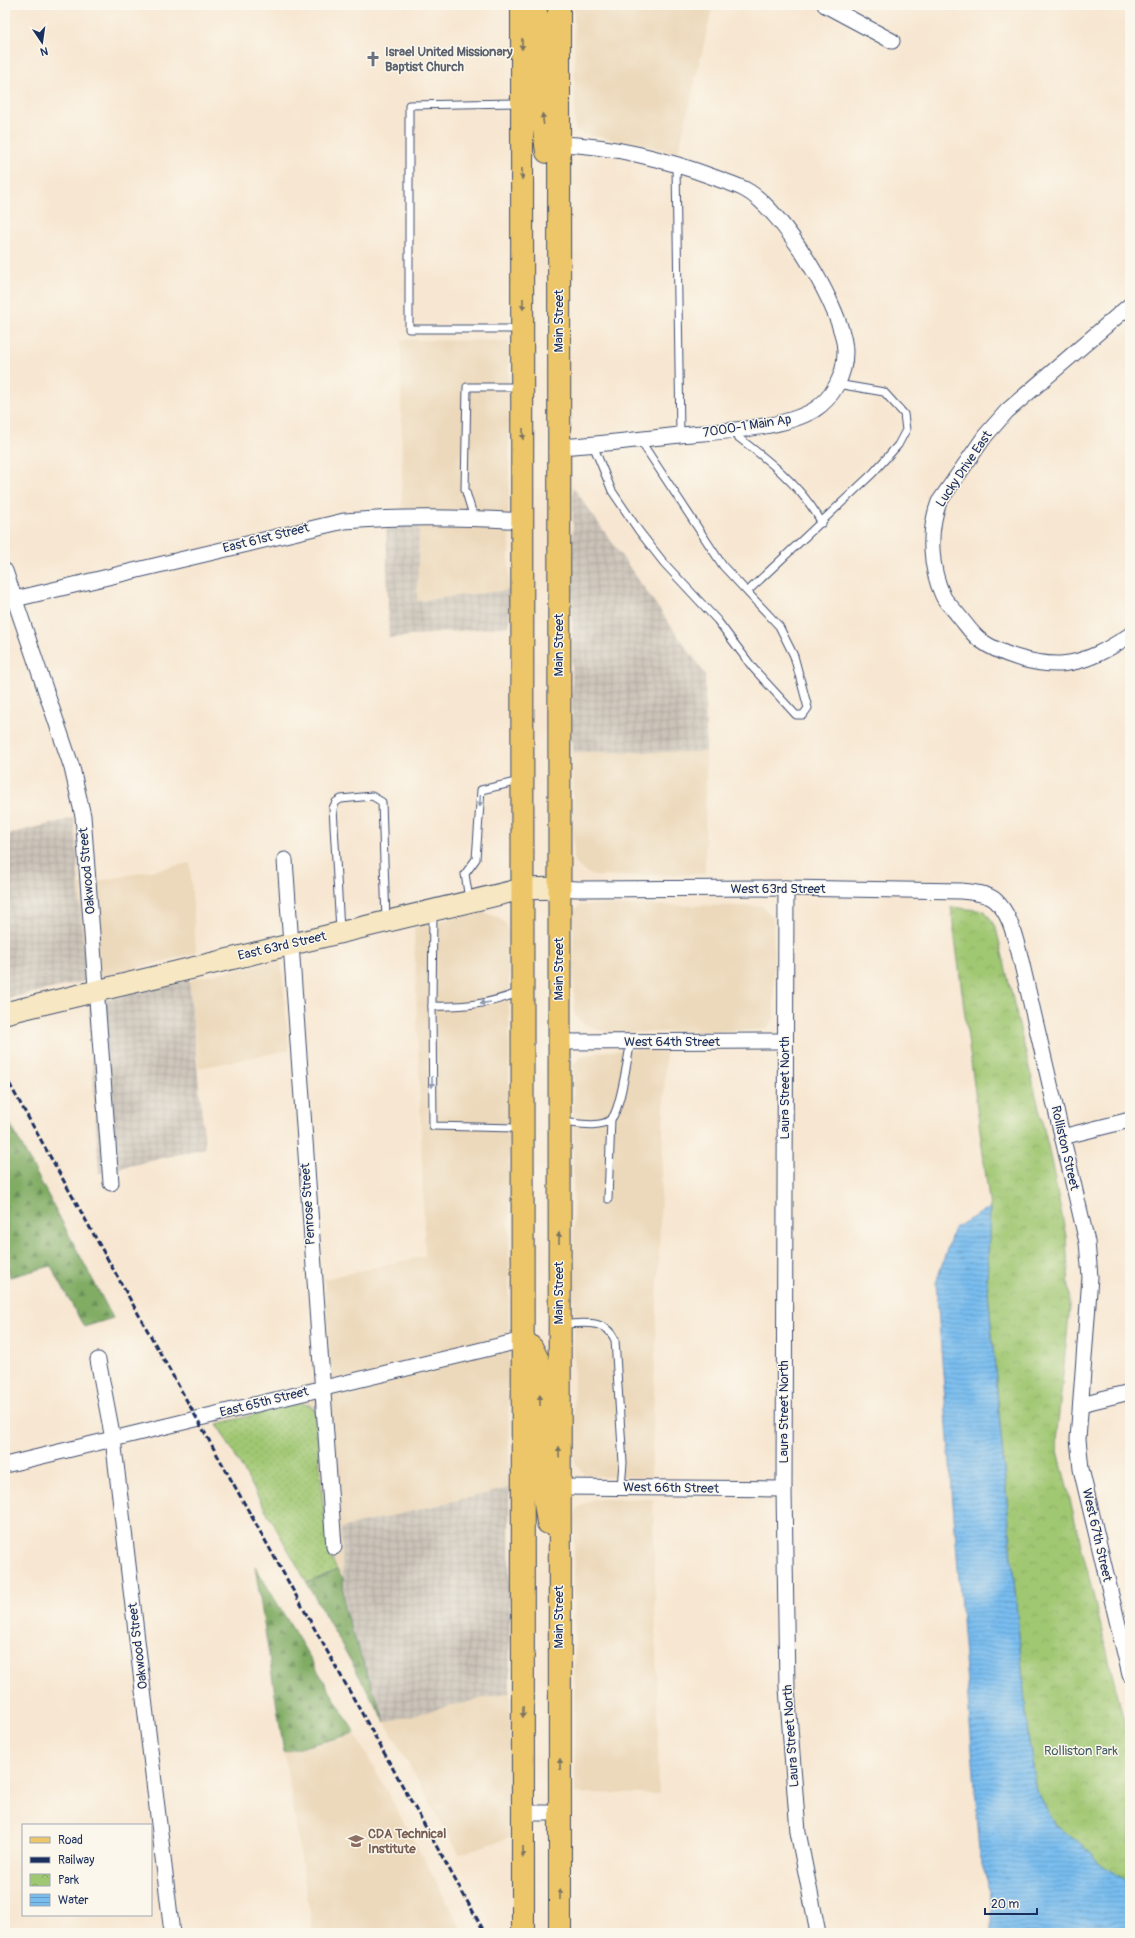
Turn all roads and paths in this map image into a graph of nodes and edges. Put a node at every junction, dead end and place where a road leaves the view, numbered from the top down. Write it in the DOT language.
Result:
graph roads {
  1 [pos="522,5"];
  2 [pos="531,5"];
  3 [pos="559,5"];
  4 [pos="824,5"];
  5 [pos="892,41"];
  6 [pos="522,103"];
  7 [pos="559,144"];
  8 [pos="676,165"];
  9 [pos="559,241"];
  10 [pos="1130,305"];
  11 [pos="522,329"];
  12 [pos="837,384"];
  13 [pos="523,387"];
  14 [pos="728,431"];
  15 [pos="680,435"];
  16 [pos="640,440"];
  17 [pos="593,445"];
  18 [pos="558,447"];
  19 [pos="474,519"];
  20 [pos="523,521"];
  21 [pos="822,523"];
  22 [pos="5,572"];
  23 [pos="748,592"];
  24 [pos="15,599"];
  25 [pos="1130,635"];
  26 [pos="522,781"];
  27 [pos="285,860"];
  28 [pos="559,888"];
  29 [pos="786,888"];
  30 [pos="522,889"];
  31 [pos="996,900"];
  32 [pos="470,901"];
  33 [pos="433,910"];
  34 [pos="386,921"];
  35 [pos="340,932"];
  36 [pos="290,944"];
  37 [pos="97,990"];
  38 [pos="522,991"];
  39 [pos="432,1006"];
  40 [pos="5,1013"];
  41 [pos="785,1040"];
  42 [pos="560,1042"];
  43 [pos="630,1042"];
  44 [pos="611,1119"];
  45 [pos="1130,1120"];
  46 [pos="559,1122"];
  47 [pos="522,1128"];
  48 [pos="1062,1137"];
  49 [pos="110,1183"];
  50 [pos="608,1199"];
  51 [pos="559,1324"];
  52 [pos="523,1340"];
  53 [pos="98,1360"];
  54 [pos="322,1388"];
  55 [pos="1130,1392"];
  56 [pos="1081,1404"];
  57 [pos="113,1439"];
  58 [pos="5,1465"];
  59 [pos="559,1487"];
  60 [pos="621,1487"];
  61 [pos="784,1489"];
  62 [pos="334,1547"];
  63 [pos="559,1592"];
  64 [pos="1129,1665"];
  65 [pos="560,1812"];
  66 [pos="523,1813"];
  67 [pos="172,1933"];
  68 [pos="523,1933"];
  69 [pos="560,1933"];
  70 [pos="818,1933"];
  1 -- 6 [label="main road, one-way"];
  9 -- 2 [label="main road, one-way"];
  3 -- 7 [label="main road, Main Street"];
  4 -- 5 [label="street"];
  6 -- 11 [label="main road, one-way"];
  6 -- 11 [label="lane"];
  7 -- 8 [label="street, 7000-1 Main Ap"];
  7 -- 9 [label="main road, Main Street"];
  8 -- 12 [label="street, 7000-1 Main Ap"];
  8 -- 15 [label="lane"];
  9 -- 18 [label="main road, Main Street"];
  10 -- 25 [label="street, Lucky Drive East"];
  11 -- 13 [label="main road"];
  12 -- 14 [label="street, 7000-1 Main Ap"];
  12 -- 21 [label="lane"];
  13 -- 19 [label="lane"];
  13 -- 20 [label="main road, one-way"];
  14 -- 15 [label="street, 7000-1 Main Ap"];
  14 -- 21 [label="lane"];
  15 -- 16 [label="street, 7000-1 Main Ap"];
  16 -- 17 [label="street, 7000-1 Main Ap"];
  16 -- 23 [label="lane"];
  17 -- 18 [label="street, 7000-1 Main Ap"];
  17 -- 23 [label="lane"];
  18 -- 28 [label="main road, Main Street"];
  19 -- 20 [label="street, East 61st Street"];
  19 -- 24 [label="street, East 61st Street"];
  20 -- 26 [label="main road"];
  21 -- 23 [label="lane"];
  22 -- 24 [label="street, Oakwood Street"];
  24 -- 37 [label="street, Oakwood Street"];
  26 -- 30 [label="main road"];
  26 -- 32 [label="lane, one-way"];
  27 -- 36 [label="street, Penrose Street"];
  28 -- 29 [label="street, West 63rd Street"];
  28 -- 30 [label="street, East 63rd Street"];
  28 -- 42 [label="main road, Main Street"];
  29 -- 31 [label="street, West 63rd Street"];
  29 -- 41 [label="street, Laura Street North"];
  30 -- 32 [label="street, East 63rd Street"];
  30 -- 38 [label="main road"];
  31 -- 48 [label="street, Rolliston Street"];
  32 -- 33 [label="street, East 63rd Street"];
  33 -- 34 [label="street, East 63rd Street"];
  33 -- 39 [label="lane"];
  34 -- 35 [label="street, East 63rd Street"];
  34 -- 35 [label="lane"];
  35 -- 36 [label="street, East 63rd Street"];
  36 -- 37 [label="street, East 63rd Street"];
  36 -- 54 [label="street, Penrose Street"];
  37 -- 40 [label="street, East 63rd Street"];
  37 -- 49 [label="street, Oakwood Street"];
  38 -- 39 [label="lane, one-way"];
  38 -- 47 [label="main road"];
  39 -- 47 [label="lane, one-way"];
  41 -- 43 [label="street, West 64th Street"];
  41 -- 61 [label="street, Laura Street North"];
  42 -- 43 [label="street, West 64th Street"];
  42 -- 46 [label="main road, Main Street"];
  43 -- 44 [label="lane"];
  44 -- 46 [label="lane"];
  44 -- 50 [label="lane"];
  45 -- 48 [label="street"];
  51 -- 46 [label="main road, Main Street, one-way"];
  47 -- 52 [label="main road"];
  48 -- 56 [label="street, Rolliston Street"];
  59 -- 51 [label="main road, Main Street, one-way"];
  51 -- 60 [label="lane"];
  52 -- 54 [label="street, East 65th Street"];
  63 -- 52 [label="main road, one-way"];
  52 -- 66 [label="main road, one-way"];
  53 -- 57 [label="street, Oakwood Street"];
  54 -- 57 [label="street, East 65th Street"];
  54 -- 62 [label="street, Penrose Street"];
  55 -- 56 [label="street"];
  56 -- 64 [label="street, West 67th Street"];
  57 -- 58 [label="street, East 65th Street"];
  57 -- 67 [label="street, Oakwood Street"];
  59 -- 60 [label="street, West 66th Street"];
  59 -- 63 [label="main road, Main Street"];
  60 -- 61 [label="street, West 66th Street"];
  61 -- 70 [label="street, Laura Street North"];
  65 -- 63 [label="main road, Main Street, one-way"];
  65 -- 66 [label="street"];
  69 -- 65 [label="main road, Main Street, one-way"];
  66 -- 68 [label="main road, one-way"];
}
